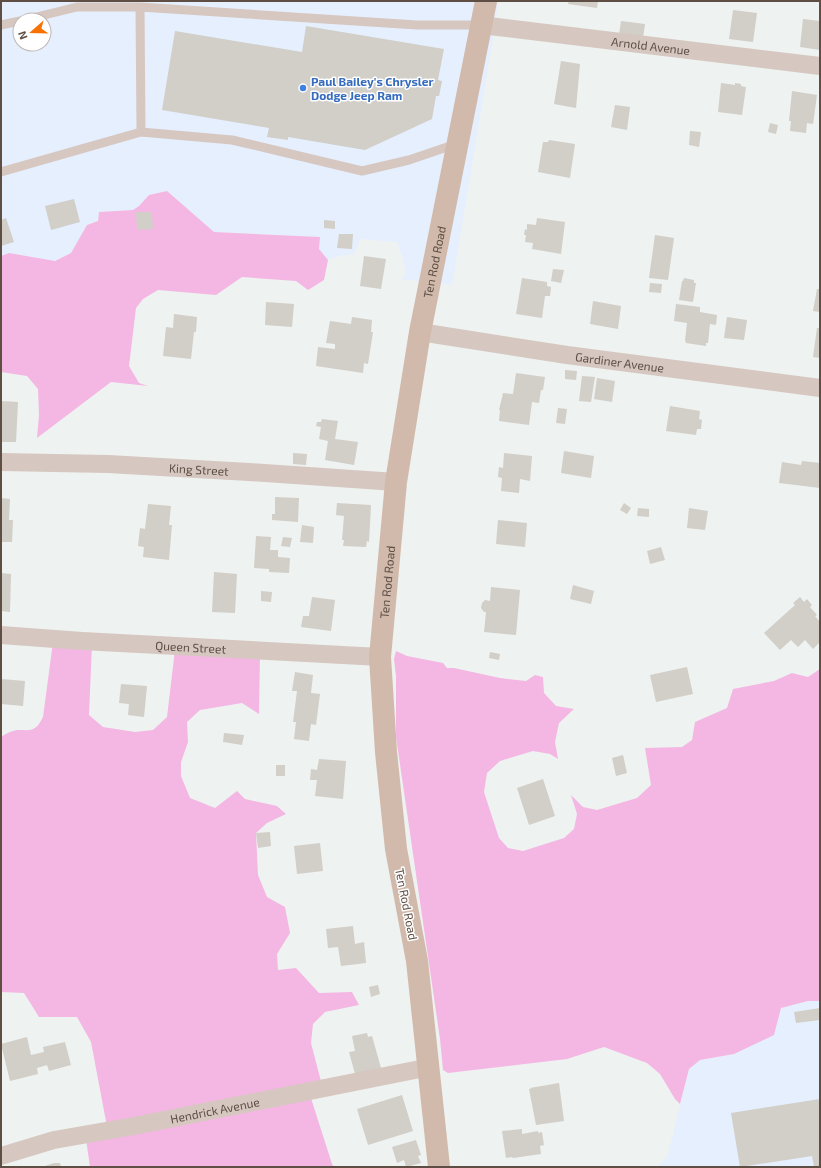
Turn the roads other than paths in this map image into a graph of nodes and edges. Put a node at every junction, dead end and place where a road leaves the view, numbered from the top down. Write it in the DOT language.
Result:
graph roads {
  1 [pos="486,1"];
  2 [pos="140,7"];
  3 [pos="52,13"];
  4 [pos="12,23"];
  5 [pos="481,25"];
  6 [pos="1,26"];
  7 [pos="820,66"];
  8 [pos="141,132"];
  9 [pos="458,143"];
  10 [pos="1,172"];
  11 [pos="420,332"];
  12 [pos="820,388"];
  13 [pos="1,462"];
  14 [pos="396,482"];
  15 [pos="1,635"];
  16 [pos="380,657"];
  17 [pos="430,1067"];
  18 [pos="1,1156"];
  19 [pos="439,1167"];
  1 -- 5 [label="main road, Ten Rod Road"];
  2 -- 3 [label="lane"];
  2 -- 5 [label="lane"];
  2 -- 8 [label="lane"];
  4 -- 6 [label="lane"];
  5 -- 7 [label="street, Arnold Avenue"];
  5 -- 9 [label="main road, Ten Rod Road"];
  8 -- 9 [label="lane"];
  8 -- 10 [label="lane"];
  9 -- 11 [label="main road, Ten Rod Road"];
  11 -- 12 [label="street, Gardiner Avenue"];
  11 -- 14 [label="main road, Ten Rod Road"];
  13 -- 14 [label="street, King Street"];
  14 -- 16 [label="main road, Ten Rod Road"];
  15 -- 16 [label="street, Queen Street"];
  16 -- 17 [label="main road, Ten Rod Road"];
  17 -- 18 [label="street, Hendrick Avenue"];
  17 -- 19 [label="main road, Ten Rod Road"];
}
